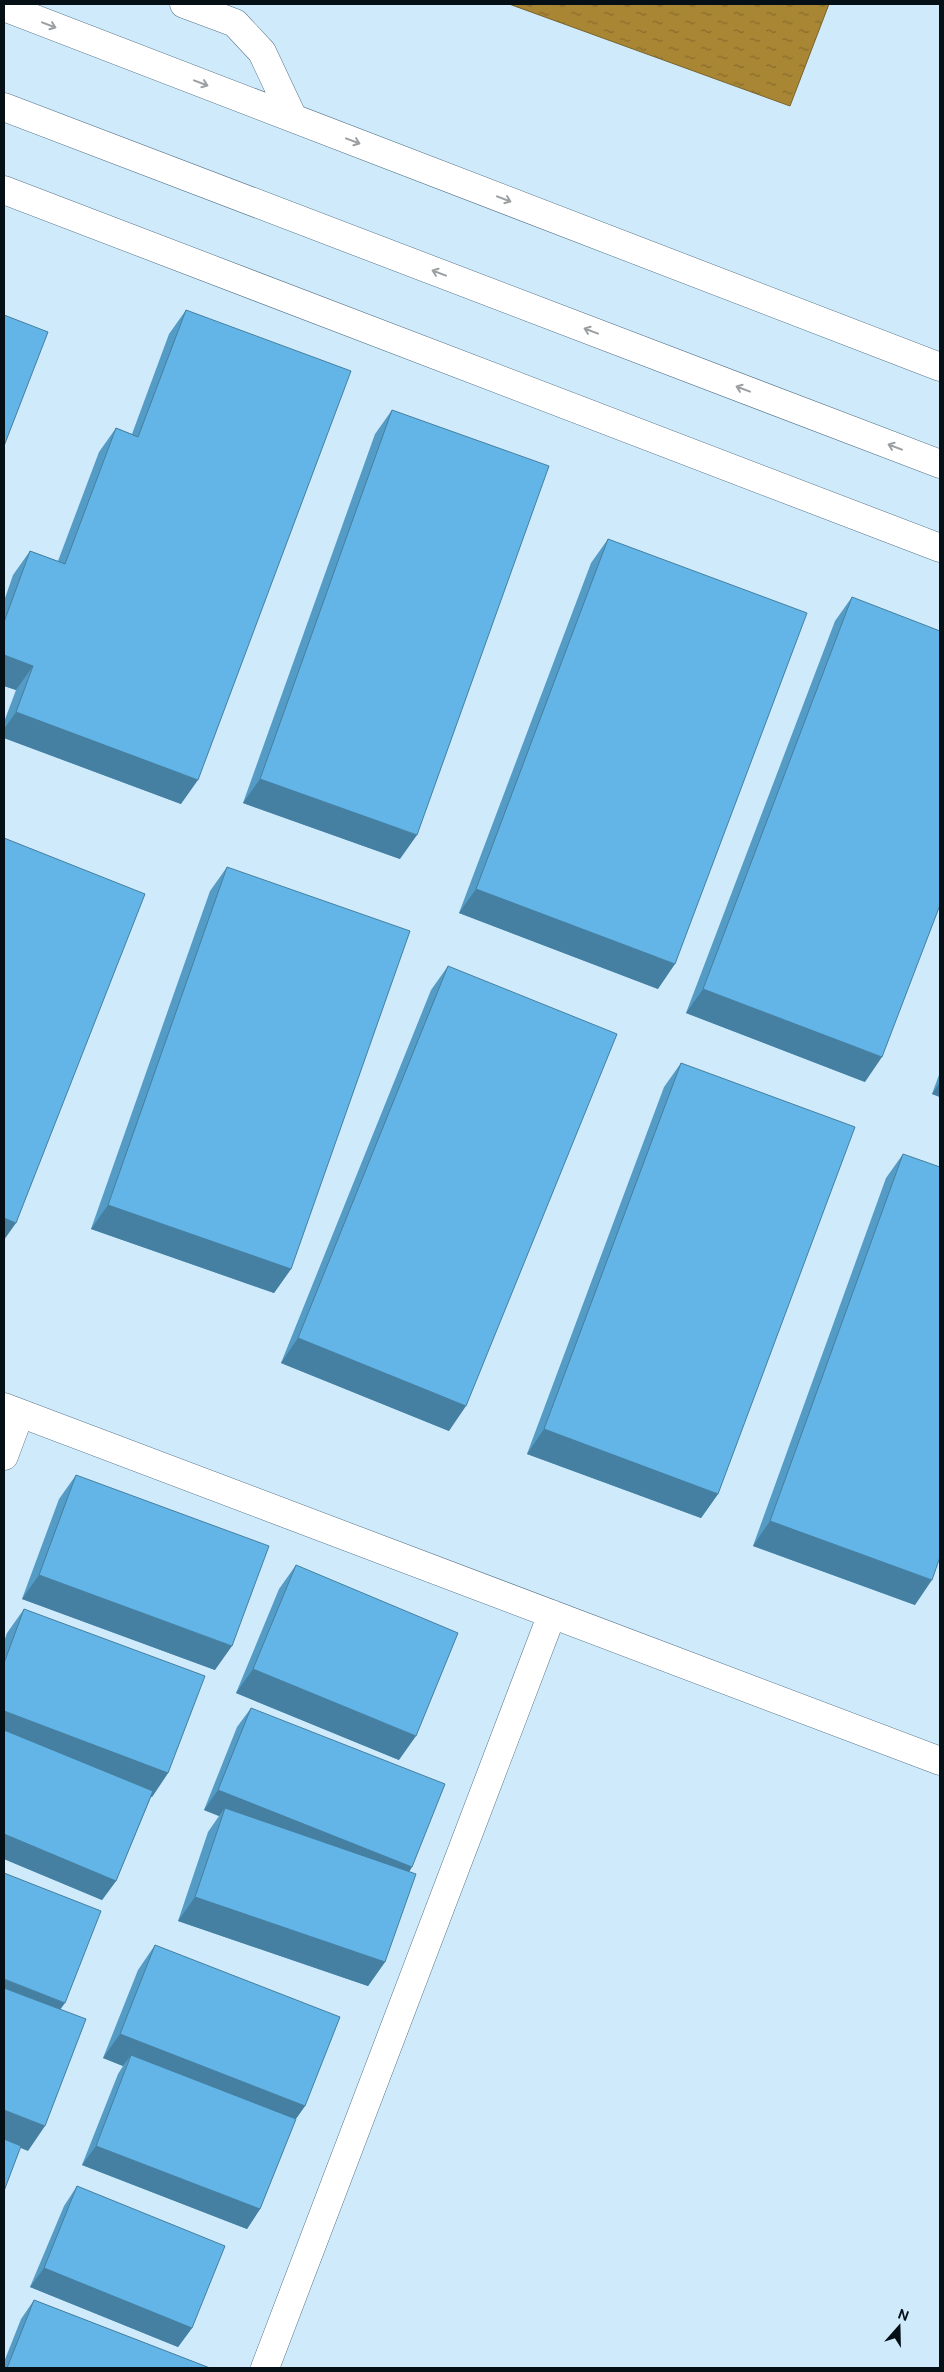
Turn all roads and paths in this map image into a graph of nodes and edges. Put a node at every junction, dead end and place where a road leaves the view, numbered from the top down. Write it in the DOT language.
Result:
graph roads {
  1 [pos="184,4"];
  2 [pos="4,7"];
  3 [pos="4,107"];
  4 [pos="293,118"];
  5 [pos="4,190"];
  6 [pos="940,367"];
  7 [pos="940,464"];
  8 [pos="940,548"];
  9 [pos="12,1410"];
  10 [pos="4,1456"];
  11 [pos="552,1614"];
  12 [pos="940,1761"];
  13 [pos="265,2368"];
  1 -- 4 [label="street"];
  2 -- 4 [label="street, one-way"];
  7 -- 3 [label="street, one-way"];
  4 -- 6 [label="street, one-way"];
  5 -- 8 [label="street"];
  9 -- 10 [label="street"];
  9 -- 11 [label="street"];
  11 -- 12 [label="street"];
  11 -- 13 [label="street"];
}
